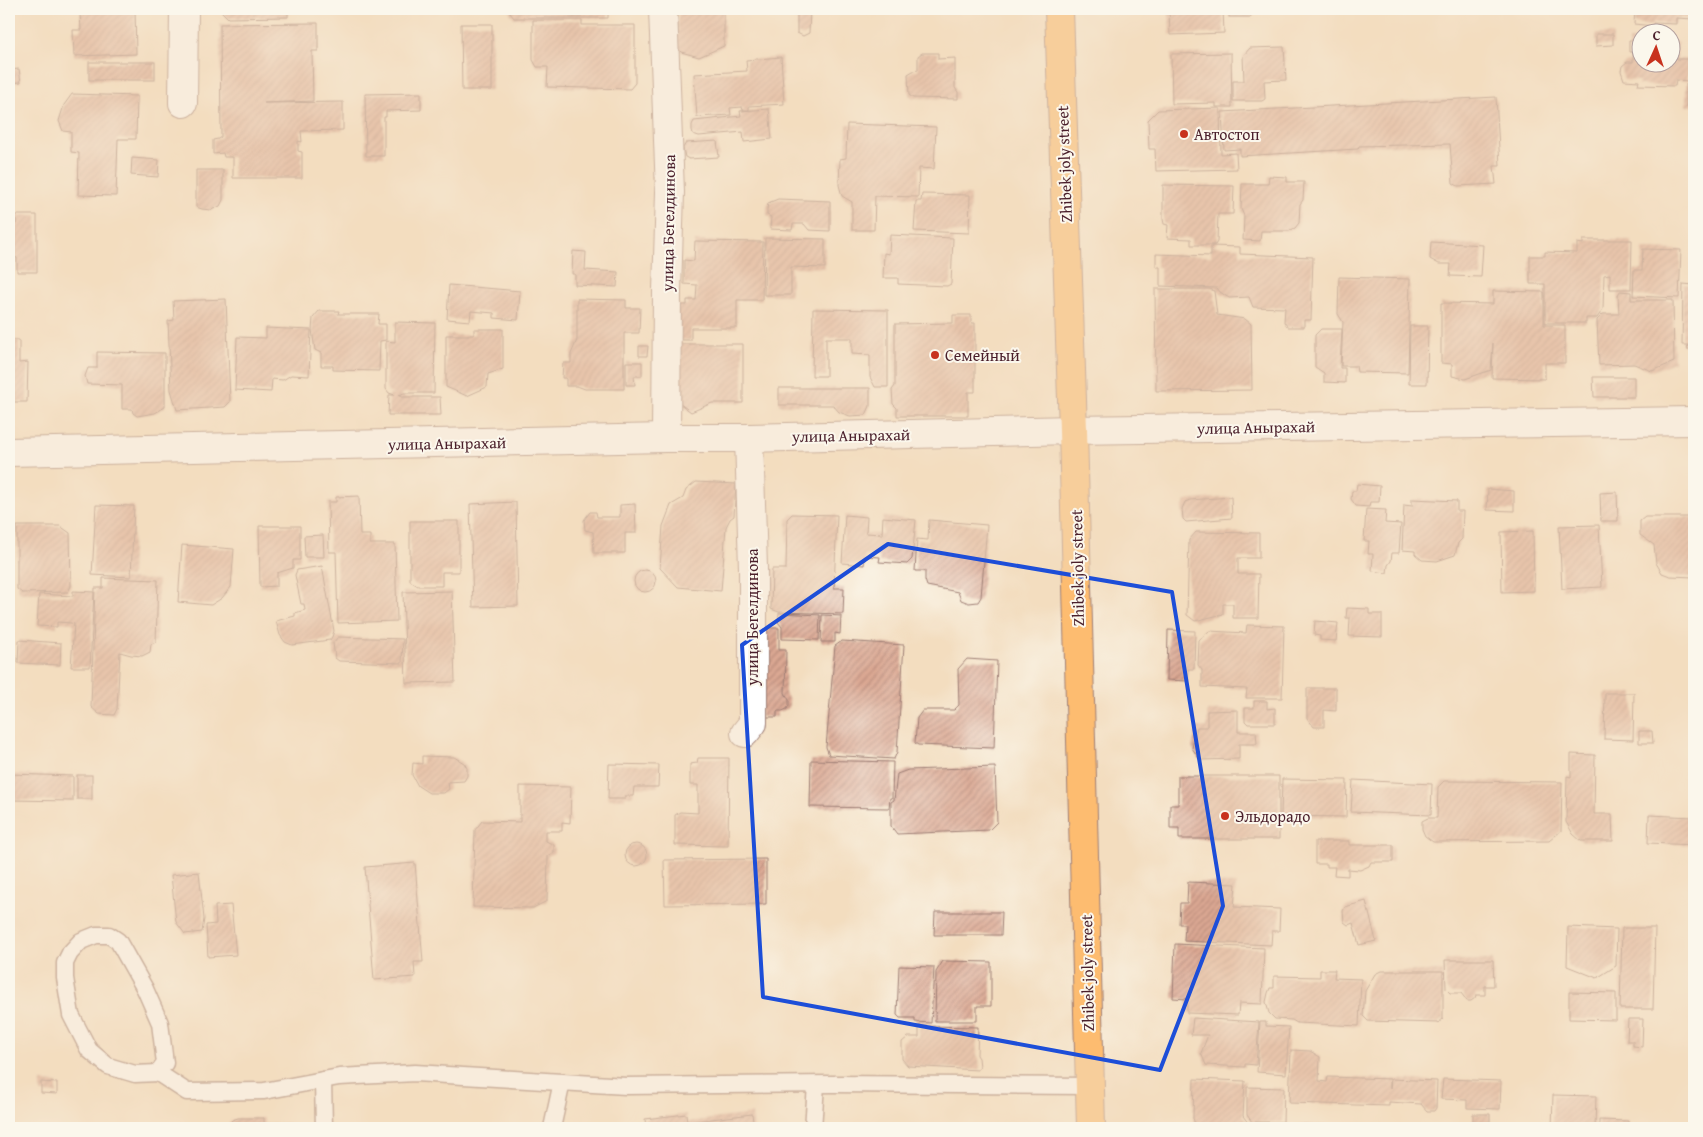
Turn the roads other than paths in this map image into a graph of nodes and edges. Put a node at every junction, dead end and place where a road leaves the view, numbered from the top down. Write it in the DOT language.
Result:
graph roads {
  1 [pos="184,9"];
  2 [pos="663,9"];
  3 [pos="1059,9"];
  4 [pos="183,103"];
  5 [pos="1694,421"];
  6 [pos="1073,430"];
  7 [pos="666,438"];
  8 [pos="749,438"];
  9 [pos="9,452"];
  10 [pos="745,733"];
  11 [pos="158,1073"];
  12 [pos="323,1080"];
  13 [pos="562,1082"];
  14 [pos="816,1085"];
  15 [pos="1090,1086"];
  16 [pos="324,1128"];
  17 [pos="552,1128"];
  18 [pos="813,1128"];
  19 [pos="1091,1128"];
  1 -- 4 [label="street"];
  2 -- 7 [label="street, улица Бегелдинова"];
  3 -- 6 [label="highway, Zhibek joly street"];
  5 -- 6 [label="street, улица Анырахай"];
  6 -- 8 [label="street, улица Анырахай"];
  6 -- 15 [label="highway, Zhibek joly street"];
  7 -- 8 [label="street, улица Анырахай"];
  7 -- 9 [label="street, улица Анырахай"];
  8 -- 10 [label="street, улица Бегелдинова"];
  11 -- 11 [label="lane"];
  11 -- 12 [label="lane"];
  12 -- 13 [label="lane"];
  12 -- 16 [label="lane"];
  13 -- 14 [label="lane"];
  13 -- 17 [label="lane"];
  14 -- 15 [label="lane"];
  14 -- 18 [label="lane"];
  15 -- 19 [label="highway, Zhibek joly street"];
}
